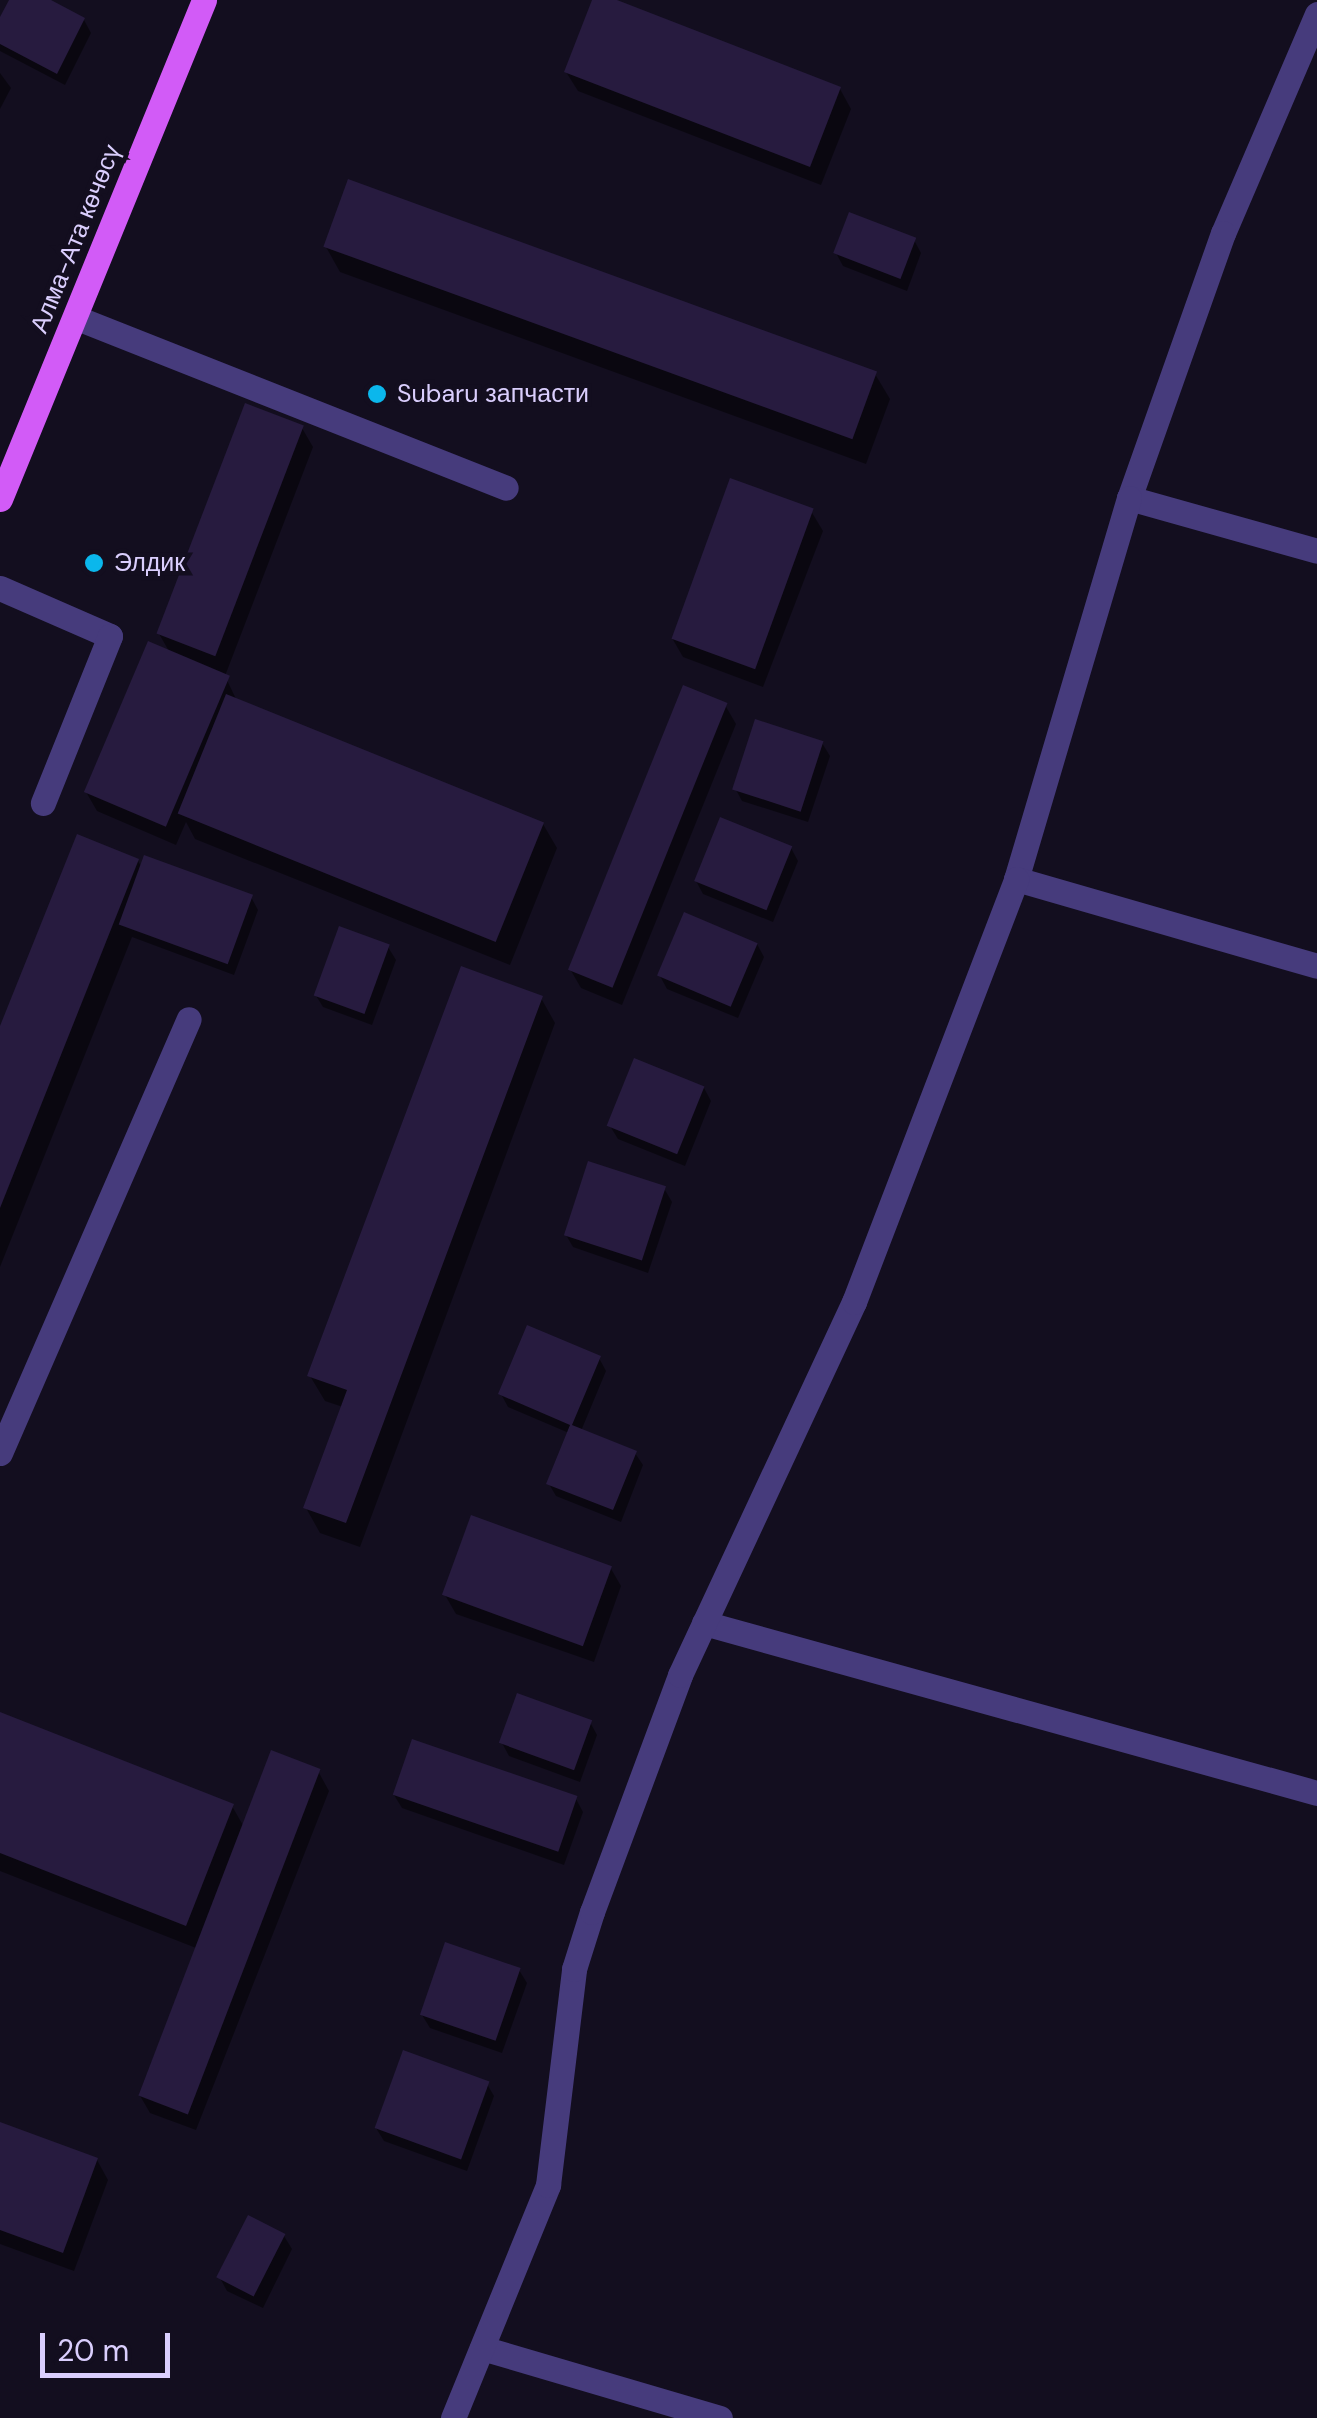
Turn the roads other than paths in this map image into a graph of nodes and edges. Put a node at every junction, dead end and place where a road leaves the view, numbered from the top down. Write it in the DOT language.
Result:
graph roads {
  1 [pos="204,0"];
  2 [pos="1317,14"];
  3 [pos="77,318"];
  4 [pos="506,488"];
  5 [pos="1129,498"];
  6 [pos="0,499"];
  7 [pos="1317,551"];
  8 [pos="0,588"];
  9 [pos="43,803"];
  10 [pos="1016,880"];
  11 [pos="1317,966"];
  12 [pos="189,1020"];
  13 [pos="0,1453"];
  14 [pos="704,1622"];
  15 [pos="1317,1793"];
  16 [pos="482,2348"];
  17 [pos="453,2418"];
  18 [pos="720,2418"];
  1 -- 3 [label="main road, Алма-Ата көчөсү"];
  2 -- 5 [label="street"];
  3 -- 4 [label="street"];
  3 -- 6 [label="main road, Алма-Ата көчөсү"];
  5 -- 7 [label="street"];
  5 -- 10 [label="street"];
  8 -- 9 [label="street"];
  10 -- 11 [label="street"];
  10 -- 14 [label="street"];
  12 -- 13 [label="street"];
  14 -- 15 [label="street"];
  14 -- 16 [label="street"];
  16 -- 17 [label="street"];
  16 -- 18 [label="street"];
}
